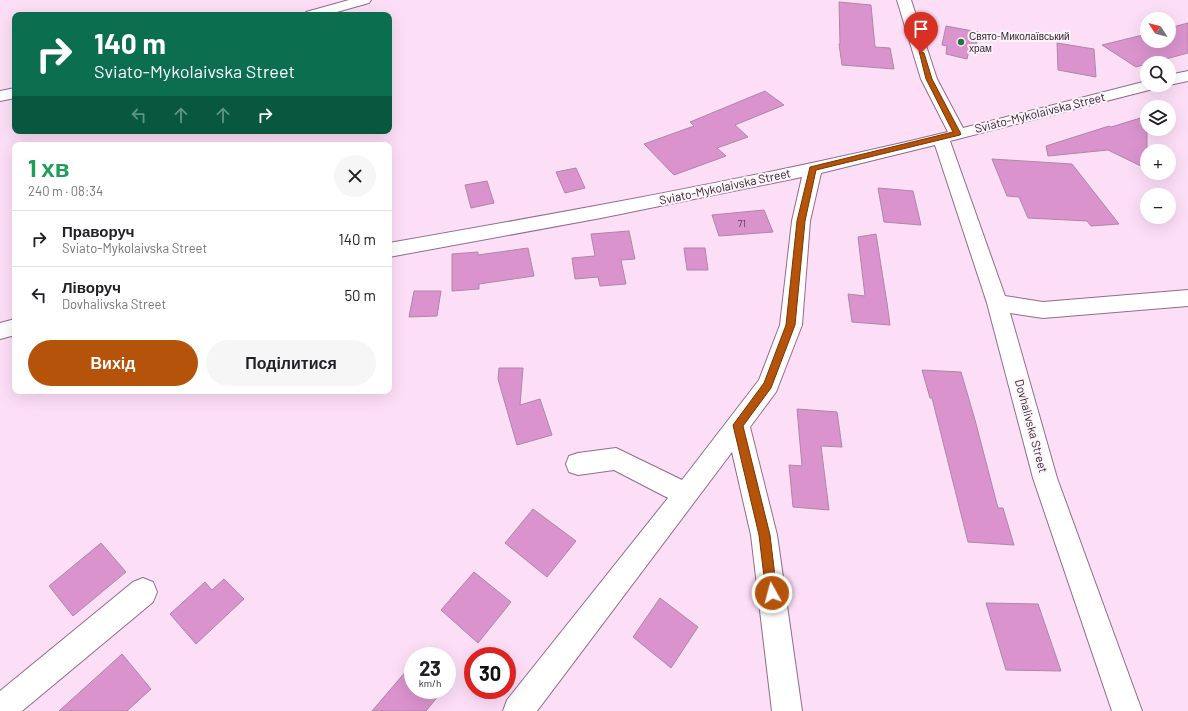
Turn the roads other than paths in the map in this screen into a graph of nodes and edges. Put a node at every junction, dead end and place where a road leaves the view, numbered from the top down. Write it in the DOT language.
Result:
graph roads {
  1 [pos="364,0"];
  2 [pos="904,0"];
  3 [pos="322,12"];
  4 [pos="1188,76"];
  5 [pos="1176,79"];
  6 [pos="1140,88"];
  7 [pos="12,94"];
  8 [pos="0,96"];
  9 [pos="949,136"];
  10 [pos="813,169"];
  11 [pos="392,249"];
  12 [pos="1188,298"];
  13 [pos="997,303"];
  14 [pos="12,329"];
  15 [pos="0,331"];
  16 [pos="738,425"];
  17 [pos="578,464"];
  18 [pos="686,495"];
  19 [pos="143,592"];
  20 [pos="0,710"];
  21 [pos="518,711"];
  22 [pos="787,711"];
  23 [pos="1127,711"];
  1 -- 3 [label="street"];
  2 -- 9 [label="street, Dovhalivska Street"];
  4 -- 5 [label="street"];
  6 -- 9 [label="street, Sviato-Mykolaivska Street"];
  7 -- 8 [label="street"];
  9 -- 10 [label="street, Sviato-Mykolaivska Street"];
  9 -- 13 [label="street, Dovhalivska Street"];
  10 -- 11 [label="street, Sviato-Mykolaivska Street"];
  10 -- 16 [label="street"];
  12 -- 13 [label="street"];
  13 -- 23 [label="street, Dovhalivska Street"];
  14 -- 15 [label="street"];
  16 -- 18 [label="street"];
  16 -- 22 [label="street"];
  17 -- 18 [label="street"];
  18 -- 21 [label="street"];
  19 -- 20 [label="street"];
}
